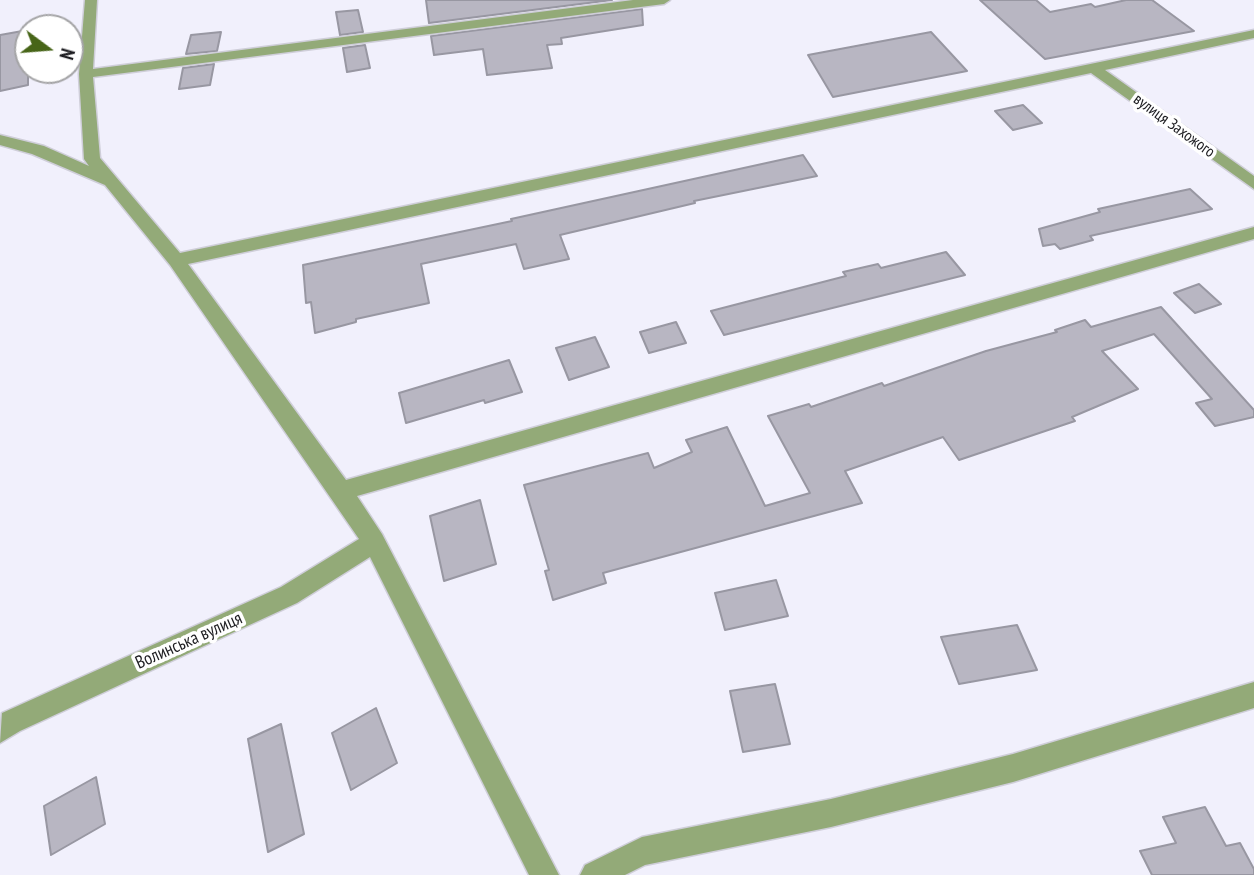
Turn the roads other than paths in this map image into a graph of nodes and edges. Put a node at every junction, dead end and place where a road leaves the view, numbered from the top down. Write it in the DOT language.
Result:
graph roads {
  1 [pos="91,0"];
  2 [pos="664,0"];
  3 [pos="610,3"];
  4 [pos="1254,34"];
  5 [pos="1094,68"];
  6 [pos="86,74"];
  7 [pos="0,140"];
  8 [pos="111,183"];
  9 [pos="1254,184"];
  10 [pos="1254,233"];
  11 [pos="176,260"];
  12 [pos="341,491"];
  13 [pos="374,542"];
  14 [pos="1254,695"];
  15 [pos="0,730"];
  16 [pos="544,875"];
  17 [pos="595,875"];
  1 -- 6 [label="street"];
  2 -- 3 [label="street"];
  3 -- 6 [label="street"];
  4 -- 5 [label="street"];
  5 -- 9 [label="street, вулиця Захожого"];
  5 -- 11 [label="street"];
  6 -- 8 [label="street"];
  7 -- 8 [label="street"];
  8 -- 11 [label="street"];
  10 -- 12 [label="street"];
  11 -- 12 [label="street"];
  12 -- 13 [label="street"];
  13 -- 15 [label="street, Волинська вулиця"];
  13 -- 16 [label="street"];
  14 -- 17 [label="street"];
}
